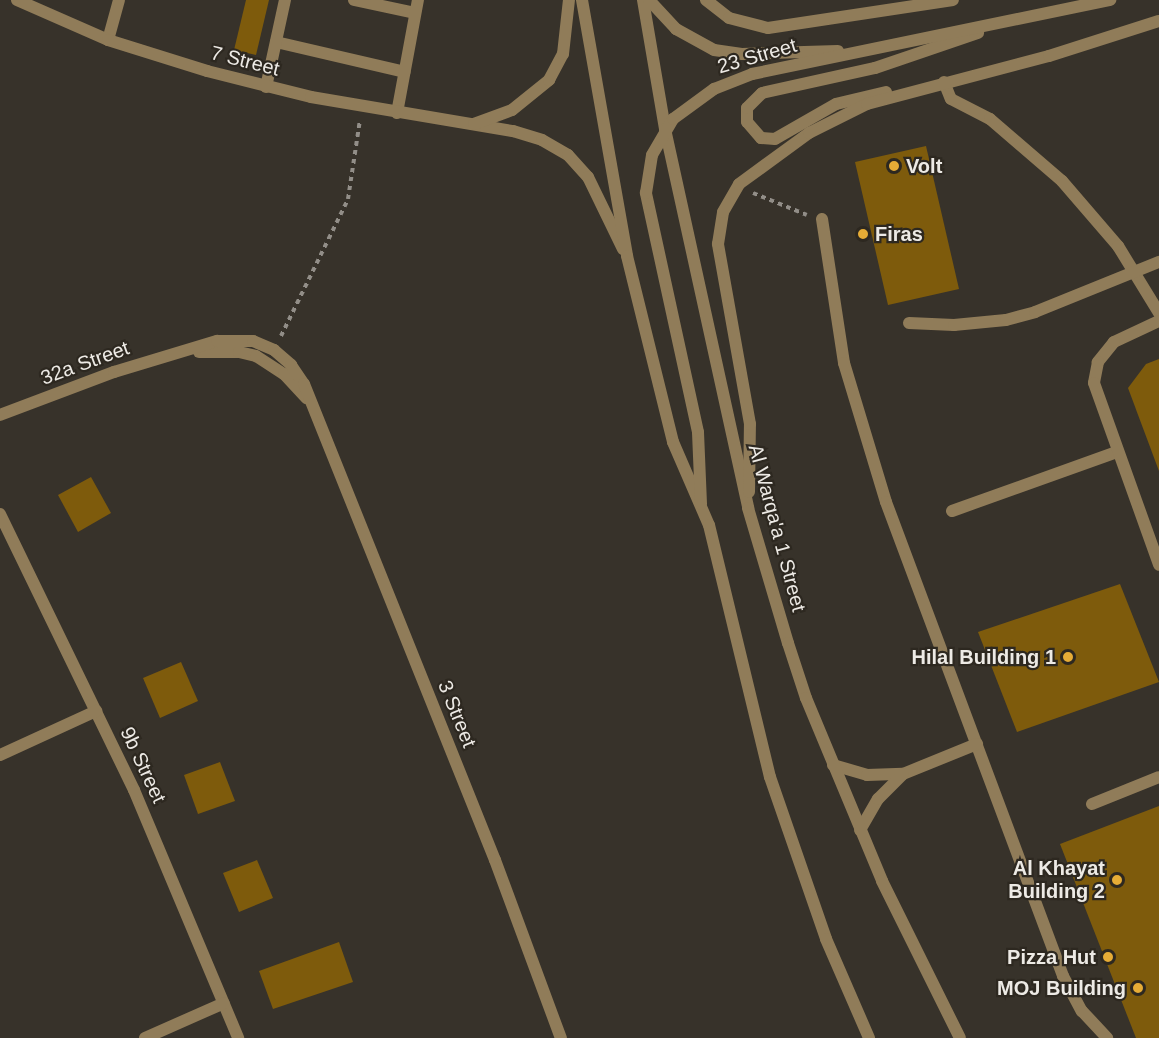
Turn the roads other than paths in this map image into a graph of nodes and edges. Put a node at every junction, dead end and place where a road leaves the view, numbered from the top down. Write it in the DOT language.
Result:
graph roads {
  1 [pos="17,0"];
  2 [pos="119,0"];
  3 [pos="285,0"];
  4 [pos="354,0"];
  5 [pos="418,0"];
  6 [pos="569,0"];
  7 [pos="582,0"];
  8 [pos="643,0"];
  9 [pos="649,0"];
  10 [pos="706,0"];
  11 [pos="891,0"];
  12 [pos="953,0"];
  13 [pos="1110,0"];
  14 [pos="1082,3"];
  15 [pos="883,10"];
  16 [pos="415,13"];
  17 [pos="1159,21"];
  18 [pos="1010,22"];
  19 [pos="108,40"];
  20 [pos="276,42"];
  21 [pos="851,52"];
  22 [pos="405,72"];
  23 [pos="944,82"];
  24 [pos="266,87"];
  25 [pos="907,90"];
  26 [pos="397,113"];
  27 [pos="473,124"];
  28 [pos="665,129"];
  29 [pos="822,219"];
  30 [pos="627,255"];
  31 [pos="1159,262"];
  32 [pos="1136,272"];
  33 [pos="1159,313"];
  34 [pos="1159,321"];
  35 [pos="909,323"];
  36 [pos="184,353"];
  37 [pos="312,406"];
  38 [pos="0,415"];
  39 [pos="1117,452"];
  40 [pos="701,504"];
  41 [pos="748,508"];
  42 [pos="952,511"];
  43 [pos="0,514"];
  44 [pos="1158,560"];
  45 [pos="96,711"];
  46 [pos="977,744"];
  47 [pos="0,755"];
  48 [pos="833,765"];
  49 [pos="903,774"];
  50 [pos="1159,777"];
  51 [pos="1092,804"];
  52 [pos="860,830"];
  53 [pos="224,1003"];
  54 [pos="145,1038"];
  55 [pos="238,1038"];
  56 [pos="561,1038"];
  57 [pos="869,1038"];
  58 [pos="960,1038"];
  59 [pos="1107,1038"];
  1 -- 19 [label="street, 7 Street"];
  2 -- 19 [label="street"];
  3 -- 20 [label="street"];
  4 -- 16 [label="street"];
  5 -- 16 [label="street"];
  6 -- 27 [label="street, 7 Street"];
  7 -- 30 [label="street"];
  8 -- 28 [label="street, Al Warqa'a 1 Street"];
  9 -- 21 [label="street"];
  10 -- 15 [label="street"];
  11 -- 15 [label="street"];
  12 -- 15 [label="street"];
  13 -- 14 [label="street, 23 Street"];
  14 -- 18 [label="street, 23 Street"];
  16 -- 22 [label="street"];
  17 -- 23 [label="street"];
  18 -- 21 [label="street, 23 Street"];
  18 -- 25 [label="street"];
  19 -- 24 [label="street, 7 Street"];
  20 -- 22 [label="street"];
  20 -- 24 [label="street"];
  21 -- 28 [label="street, 23 Street"];
  22 -- 26 [label="street"];
  23 -- 25 [label="street"];
  23 -- 32 [label="street"];
  24 -- 26 [label="street, 7 Street"];
  25 -- 41 [label="street"];
  26 -- 27 [label="street, 7 Street"];
  27 -- 30 [label="street, 7 Street"];
  28 -- 40 [label="street, 23 Street"];
  28 -- 41 [label="street, Al Warqa'a 1 Street"];
  29 -- 46 [label="street"];
  30 -- 40 [label="street"];
  31 -- 32 [label="street"];
  32 -- 33 [label="street"];
  32 -- 35 [label="street"];
  34 -- 39 [label="street"];
  36 -- 37 [label="street, 3 Street"];
  36 -- 37 [label="street, 3 Street"];
  36 -- 38 [label="street, 32a Street"];
  37 -- 56 [label="street, 3 Street"];
  39 -- 42 [label="street"];
  39 -- 44 [label="street"];
  40 -- 57 [label="street"];
  41 -- 48 [label="street, Al Warqa'a 1 Street"];
  43 -- 45 [label="street, 9b Street"];
  45 -- 47 [label="street"];
  45 -- 53 [label="street, 9b Street"];
  46 -- 49 [label="street"];
  46 -- 59 [label="street"];
  48 -- 49 [label="street"];
  48 -- 52 [label="street, Al Warqa'a 1 Street"];
  49 -- 52 [label="street"];
  50 -- 51 [label="street"];
  52 -- 58 [label="street, Al Warqa'a 1 Street"];
  53 -- 54 [label="street"];
  53 -- 55 [label="street, 9b Street"];
}
